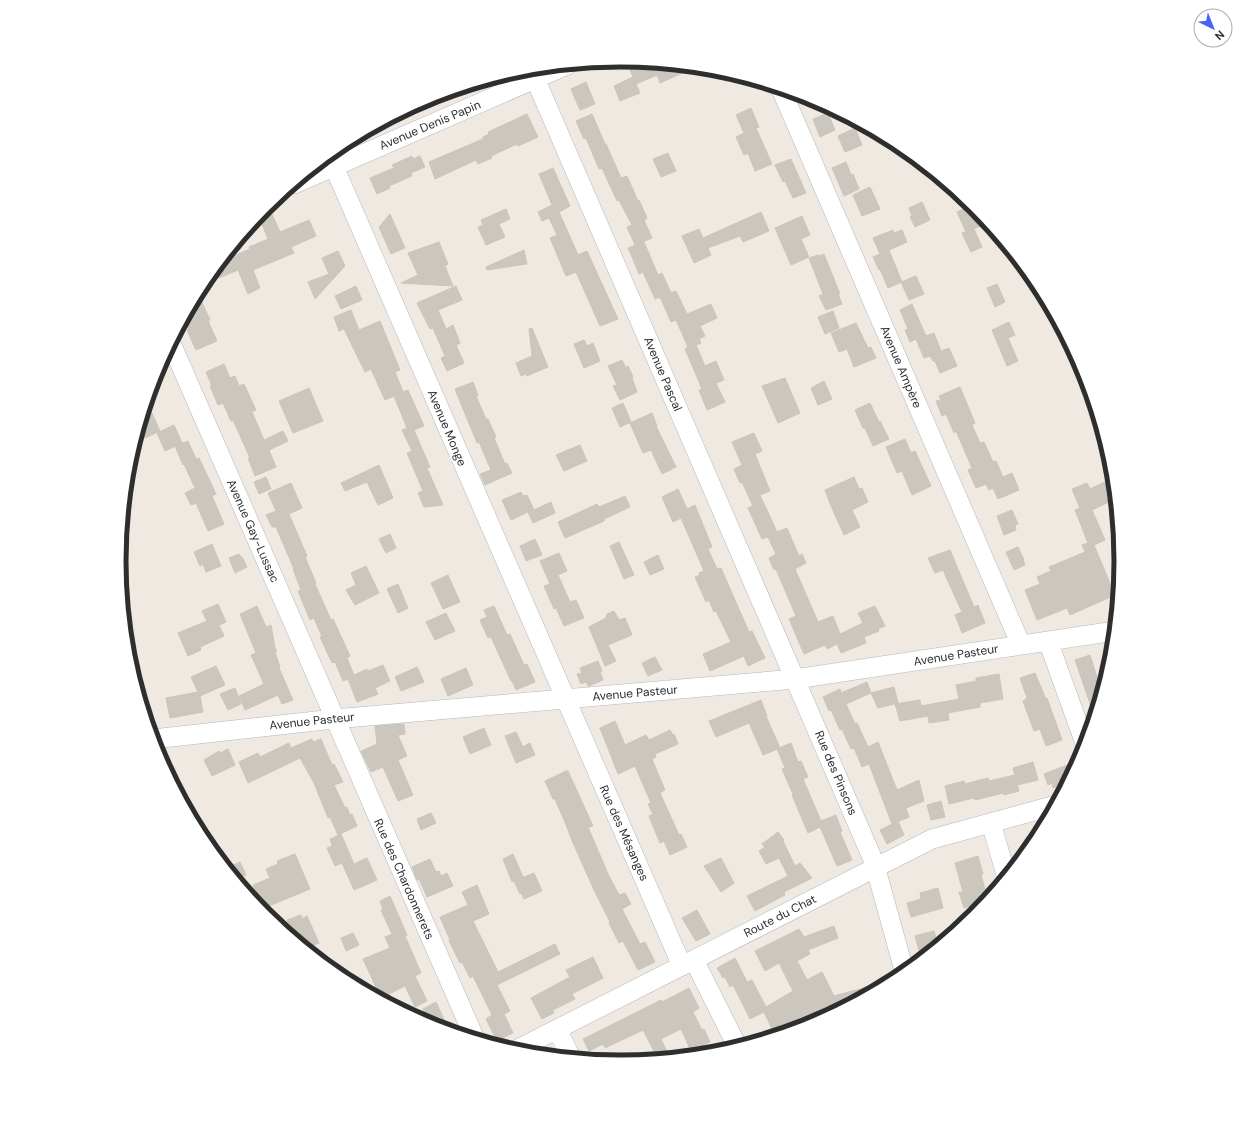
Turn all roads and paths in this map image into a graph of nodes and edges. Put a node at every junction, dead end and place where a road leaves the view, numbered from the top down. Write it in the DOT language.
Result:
graph roads {
  1 [pos="534,75"];
  2 [pos="528,76"];
  3 [pos="783,95"];
  4 [pos="331,161"];
  5 [pos="174,350"];
  6 [pos="1110,632"];
  7 [pos="1048,641"];
  8 [pos="1021,645"];
  9 [pos="795,679"];
  10 [pos="566,700"];
  11 [pos="334,719"];
  12 [pos="1083,737"];
  13 [pos="159,738"];
  14 [pos="1050,808"];
  15 [pos="990,823"];
  16 [pos="876,867"];
  17 [pos="1005,872"];
  18 [pos="688,963"];
  19 [pos="903,967"];
  20 [pos="557,1029"];
  21 [pos="472,1033"];
  22 [pos="734,1042"];
  23 [pos="524,1046"];
  24 [pos="569,1053"];
  1 -- 9 [label="street, Avenue Pascal"];
  2 -- 4 [label="street, Avenue Denis Papin"];
  3 -- 8 [label="street, Avenue Ampère"];
  4 -- 10 [label="street, Avenue Monge"];
  5 -- 11 [label="street, Avenue Gay-Lussac"];
  6 -- 7 [label="street, Avenue Pasteur"];
  7 -- 8 [label="street, Avenue Pasteur"];
  7 -- 12 [label="street"];
  8 -- 9 [label="street, Avenue Pasteur"];
  9 -- 10 [label="street, Avenue Pasteur"];
  9 -- 16 [label="street, Rue des Pinsons"];
  10 -- 11 [label="street, Avenue Pasteur"];
  10 -- 18 [label="street, Rue des Mésanges"];
  11 -- 13 [label="street, Avenue Pasteur"];
  11 -- 21 [label="street, Rue des Chardonnerets"];
  14 -- 15 [label="street, Route du Chat"];
  15 -- 16 [label="street, Route du Chat"];
  15 -- 17 [label="street"];
  16 -- 18 [label="street, Route du Chat"];
  16 -- 19 [label="street, Rue des Pinsons"];
  18 -- 20 [label="street, Route du Chat"];
  18 -- 22 [label="street, Rue des Mésanges"];
  20 -- 23 [label="street, Route du Chat"];
  20 -- 24 [label="street"];
}
